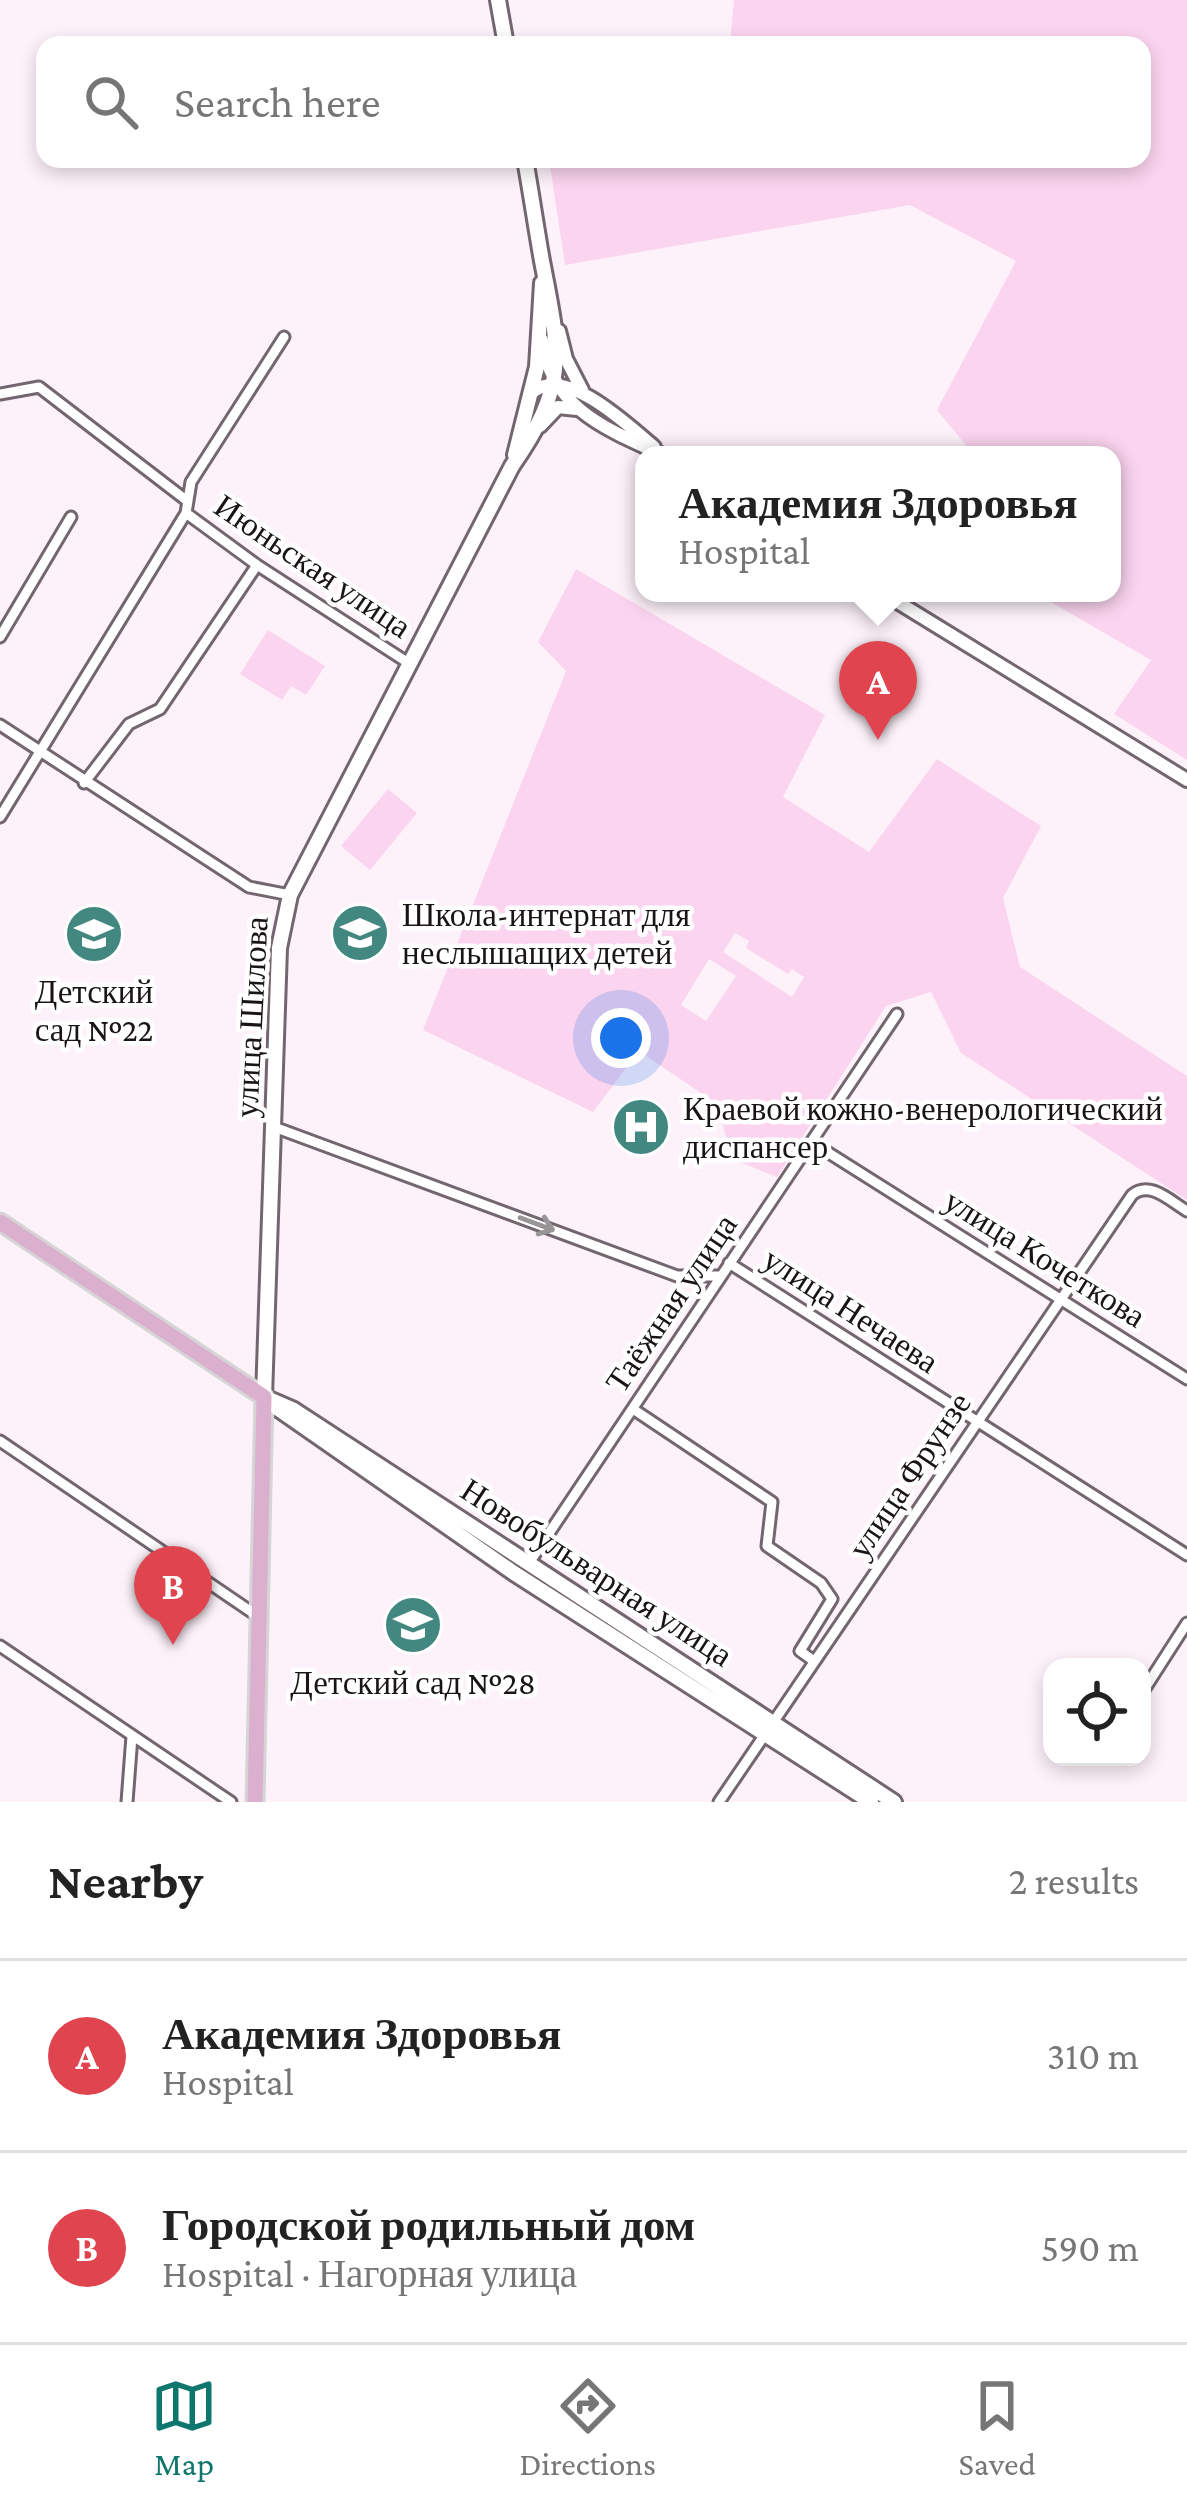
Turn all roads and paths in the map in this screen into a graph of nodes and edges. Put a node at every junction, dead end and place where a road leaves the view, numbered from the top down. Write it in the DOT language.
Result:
graph roads {
  1 [pos="498,0"];
  2 [pos="504,36"];
  3 [pos="527,168"];
  4 [pos="548,320"];
  5 [pos="284,337"];
  6 [pos="553,383"];
  7 [pos="534,391"];
  8 [pos="0,394"];
  9 [pos="591,400"];
  10 [pos="578,409"];
  11 [pos="532,437"];
  12 [pos="646,446"];
  13 [pos="651,446"];
  14 [pos="512,466"];
  15 [pos="186,500"];
  16 [pos="186,513"];
  17 [pos="71,517"];
  18 [pos="257,565"];
  19 [pos="898,602"];
  20 [pos="0,637"];
  21 [pos="410,664"];
  22 [pos="0,725"];
  23 [pos="42,754"];
  24 [pos="1187,780"];
  25 [pos="84,783"];
  26 [pos="0,817"];
  27 [pos="290,895"];
  28 [pos="897,1014"];
  29 [pos="274,1126"];
  30 [pos="813,1143"];
  31 [pos="1187,1211"];
  32 [pos="0,1222"];
  33 [pos="729,1263"];
  34 [pos="721,1276"];
  35 [pos="1062,1300"];
  36 [pos="1187,1379"];
  37 [pos="264,1397"];
  38 [pos="633,1408"];
  39 [pos="976,1422"];
  40 [pos="0,1441"];
  41 [pos="1187,1555"];
  42 [pos="530,1564"];
  43 [pos="259,1617"];
  44 [pos="1187,1623"];
  45 [pos="0,1646"];
  46 [pos="814,1660"];
  47 [pos="1151,1679"];
  48 [pos="769,1730"];
  49 [pos="132,1736"];
  50 [pos="127,1802"];
  51 [pos="231,1802"];
  52 [pos="255,1802"];
  53 [pos="719,1802"];
  54 [pos="871,1802"];
  55 [pos="894,1802"];
  1 -- 2 [label="main road"];
  3 -- 4 [label="main road, улица Шилова"];
  4 -- 6 [label="main road, улица Шилова"];
  4 -- 7 [label="main road"];
  4 -- 9 [label="street"];
  5 -- 15 [label="street, Июньская улица"];
  6 -- 7 [label="street"];
  6 -- 9 [label="street"];
  6 -- 10 [label="street"];
  6 -- 11 [label="main road, улица Шилова"];
  7 -- 14 [label="main road"];
  8 -- 15 [label="street"];
  9 -- 13 [label="street"];
  10 -- 11 [label="street"];
  10 -- 12 [label="street"];
  11 -- 14 [label="main road, улица Шилова"];
  14 -- 21 [label="main road, улица Шилова"];
  15 -- 16 [label="street, Июньская улица"];
  16 -- 18 [label="street, Июньская улица"];
  16 -- 23 [label="street, Июньская улица"];
  17 -- 20 [label="street"];
  18 -- 21 [label="street, Июньская улица"];
  18 -- 25 [label="street"];
  19 -- 24 [label="street"];
  21 -- 27 [label="main road, улица Шилова"];
  22 -- 23 [label="street"];
  23 -- 25 [label="street"];
  23 -- 26 [label="street, Июньская улица"];
  25 -- 27 [label="street"];
  27 -- 29 [label="main road, улица Шилова"];
  28 -- 30 [label="street, Таёжная улица"];
  29 -- 34 [label="street, улица Нечаева, one-way"];
  29 -- 37 [label="main road, улица Шилова"];
  30 -- 33 [label="street, Таёжная улица"];
  30 -- 35 [label="street, улица Кочеткова"];
  31 -- 35 [label="street, улица Фрунзе"];
  32 -- 37 [label="main road, Новобульварная улица"];
  33 -- 34 [label="street, Таёжная улица"];
  33 -- 39 [label="street, улица Нечаева"];
  34 -- 38 [label="street, Таёжная улица"];
  35 -- 36 [label="street, улица Кочеткова"];
  35 -- 39 [label="street, улица Фрунзе"];
  37 -- 42 [label="main road, Новобульварная улица"];
  37 -- 43 [label="main road, улица Шилова"];
  37 -- 48 [label="main road, Новобульварная улица"];
  38 -- 42 [label="street, Таёжная улица"];
  38 -- 46 [label="street"];
  39 -- 41 [label="street, улица Нечаева"];
  39 -- 46 [label="street, улица Фрунзе"];
  40 -- 43 [label="street"];
  42 -- 48 [label="main road, Новобульварная улица"];
  43 -- 52 [label="main road, улица Шилова"];
  44 -- 47 [label="street"];
  45 -- 49 [label="street"];
  46 -- 48 [label="street, улица Фрунзе"];
  48 -- 53 [label="street, улица Фрунзе"];
  48 -- 54 [label="main road, Новобульварная улица"];
  48 -- 55 [label="main road, Новобульварная улица"];
  49 -- 50 [label="street"];
  49 -- 51 [label="street"];
}
